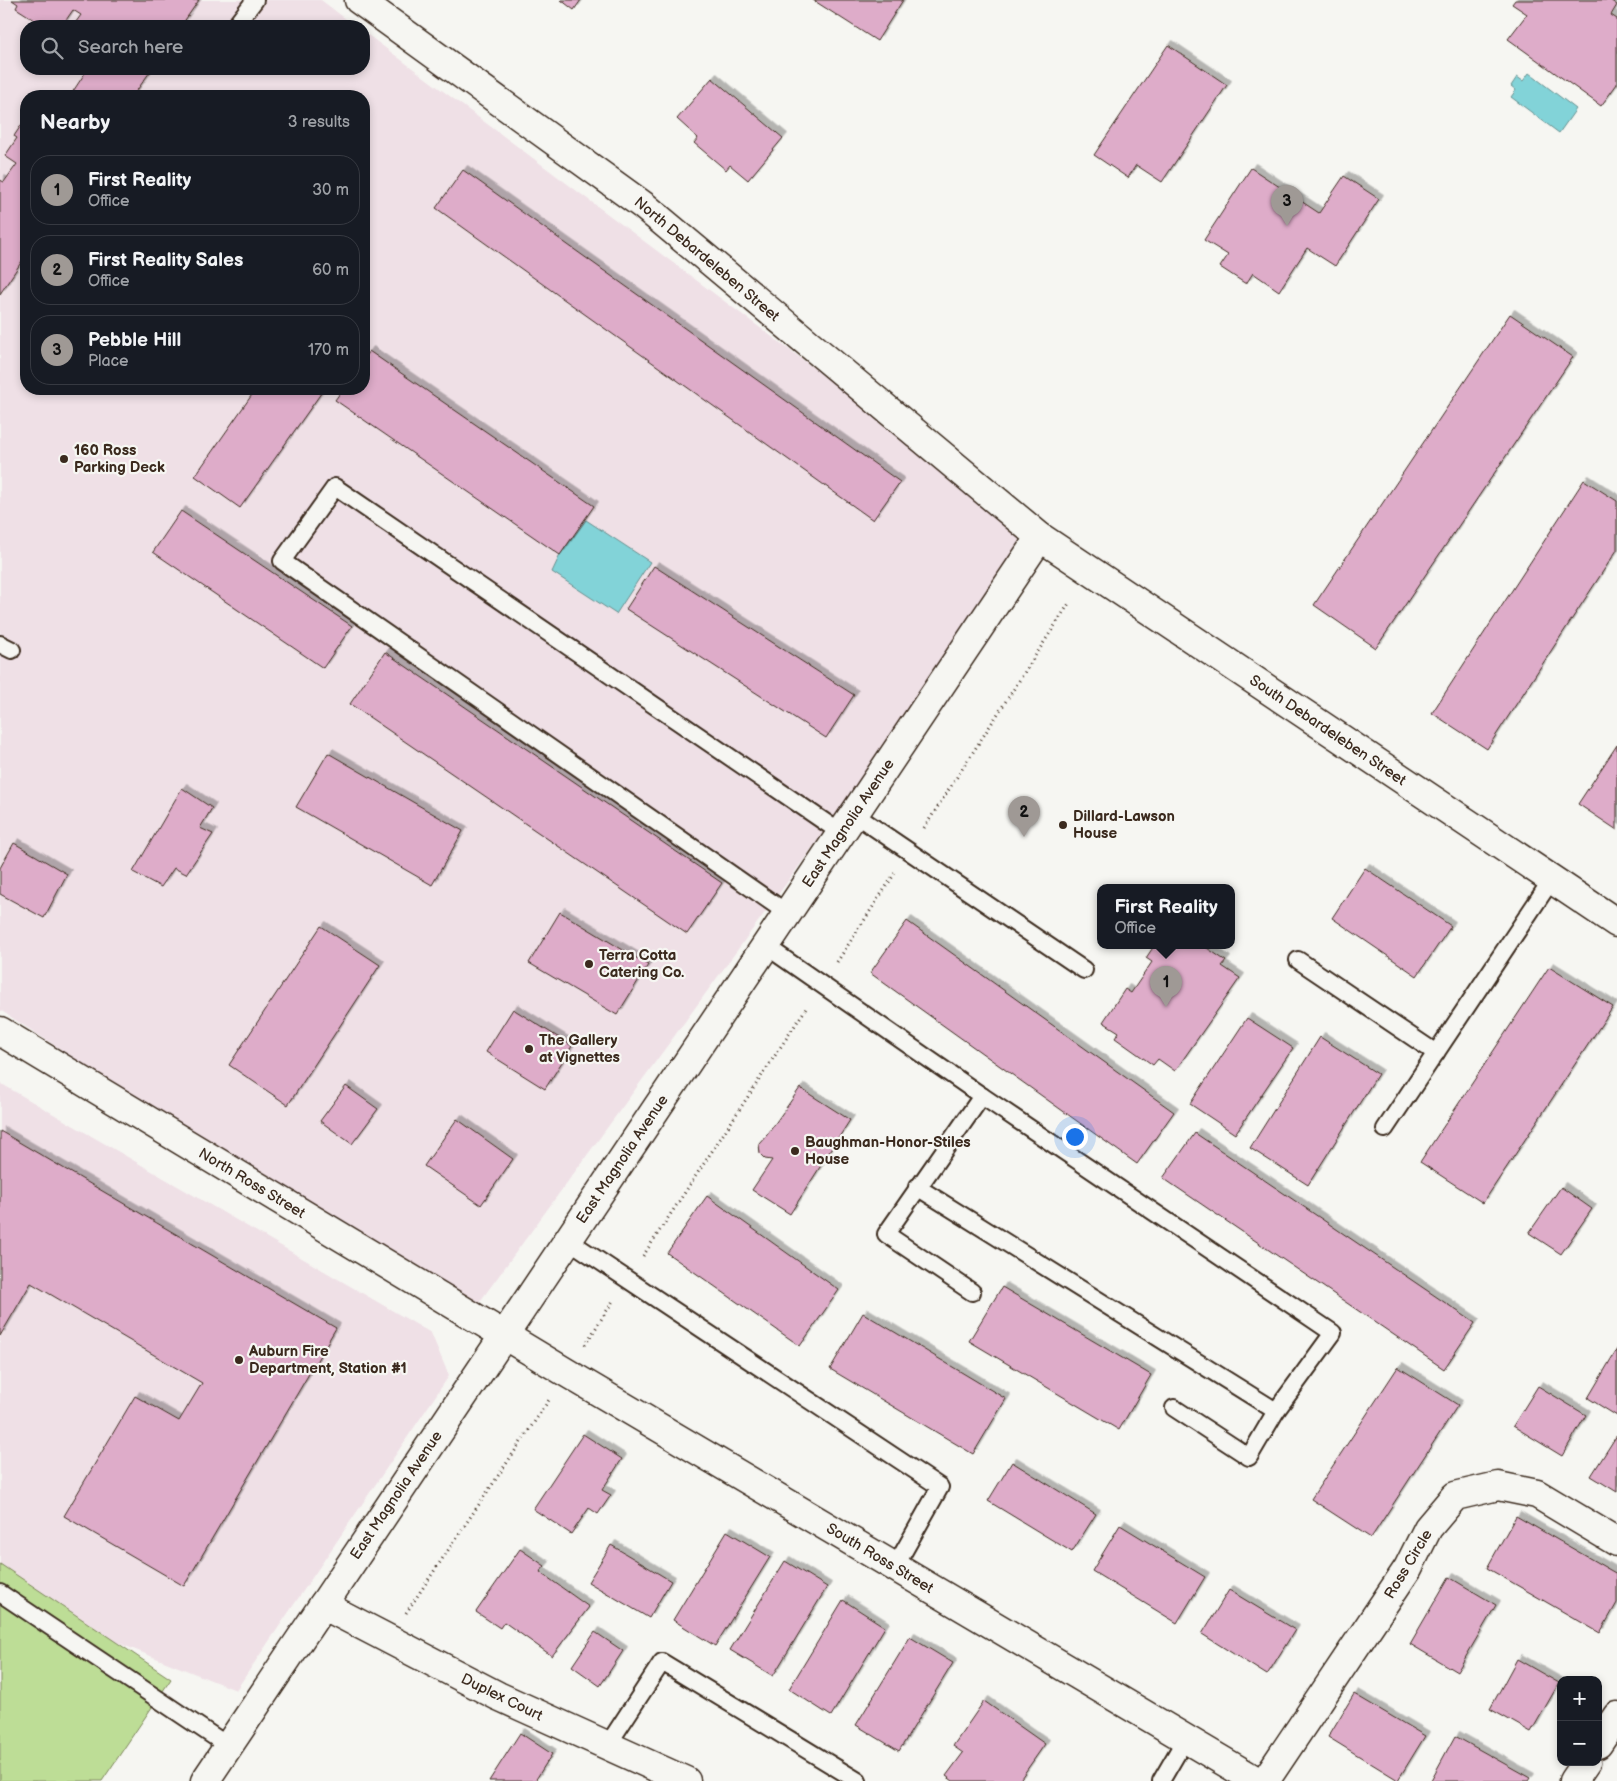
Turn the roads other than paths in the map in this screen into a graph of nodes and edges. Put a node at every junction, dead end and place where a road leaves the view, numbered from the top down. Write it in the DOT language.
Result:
graph roads {
  1 [pos="255,0"];
  2 [pos="359,0"];
  3 [pos="240,20"];
  4 [pos="1040,537"];
  5 [pos="847,824"];
  6 [pos="1552,879"];
  7 [pos="787,913"];
  8 [pos="1617,923"];
  9 [pos="766,946"];
  10 [pos="1298,960"];
  11 [pos="1084,970"];
  12 [pos="0,1031"];
  13 [pos="1436,1053"];
  14 [pos="982,1096"];
  15 [pos="1385,1129"];
  16 [pos="917,1187"];
  17 [pos="568,1240"];
  18 [pos="972,1292"];
  19 [pos="504,1335"];
  20 [pos="1174,1408"];
  21 [pos="1276,1411"];
  22 [pos="1617,1542"];
  23 [pos="895,1567"];
  24 [pos="0,1593"];
  25 [pos="322,1605"];
  26 [pos="1617,1716"];
  27 [pos="1186,1738"];
  28 [pos="1602,1738"];
  29 [pos="228,1746"];
  30 [pos="607,1746"];
  31 [pos="1583,1766"];
  32 [pos="204,1781"];
  33 [pos="686,1781"];
  34 [pos="858,1781"];
  35 [pos="1160,1781"];
  36 [pos="1258,1781"];
  37 [pos="1265,1781"];
  38 [pos="1573,1781"];
  1 -- 3 [label="lane"];
  2 -- 4 [label="street, North Debardeleben Street"];
  4 -- 5 [label="street, East Magnolia Avenue"];
  4 -- 6 [label="street, South Debardeleben Street"];
  5 -- 7 [label="street, East Magnolia Avenue"];
  5 -- 7 [label="lane"];
  5 -- 11 [label="lane"];
  6 -- 8 [label="street, South Debardeleben Street"];
  6 -- 13 [label="lane"];
  7 -- 9 [label="street, East Magnolia Avenue"];
  9 -- 14 [label="lane"];
  9 -- 17 [label="street, East Magnolia Avenue"];
  10 -- 13 [label="lane"];
  12 -- 19 [label="street, North Ross Street"];
  13 -- 15 [label="lane"];
  14 -- 16 [label="lane"];
  14 -- 21 [label="lane"];
  16 -- 18 [label="lane"];
  16 -- 21 [label="lane"];
  17 -- 19 [label="street, East Magnolia Avenue"];
  17 -- 23 [label="lane"];
  19 -- 23 [label="street, South Ross Street"];
  19 -- 25 [label="street, East Magnolia Avenue"];
  20 -- 21 [label="lane"];
  22 -- 37 [label="street, Ross Circle"];
  23 -- 27 [label="street, South Ross Street"];
  24 -- 29 [label="lane"];
  25 -- 29 [label="street, East Magnolia Avenue"];
  25 -- 30 [label="street, Duplex Court"];
  26 -- 28 [label="street"];
  27 -- 35 [label="lane"];
  27 -- 36 [label="street, South Ross Street"];
  29 -- 32 [label="street, East Magnolia Avenue"];
  30 -- 33 [label="street, Duplex Court"];
  30 -- 34 [label="lane"];
  31 -- 38 [label="street"];
}
